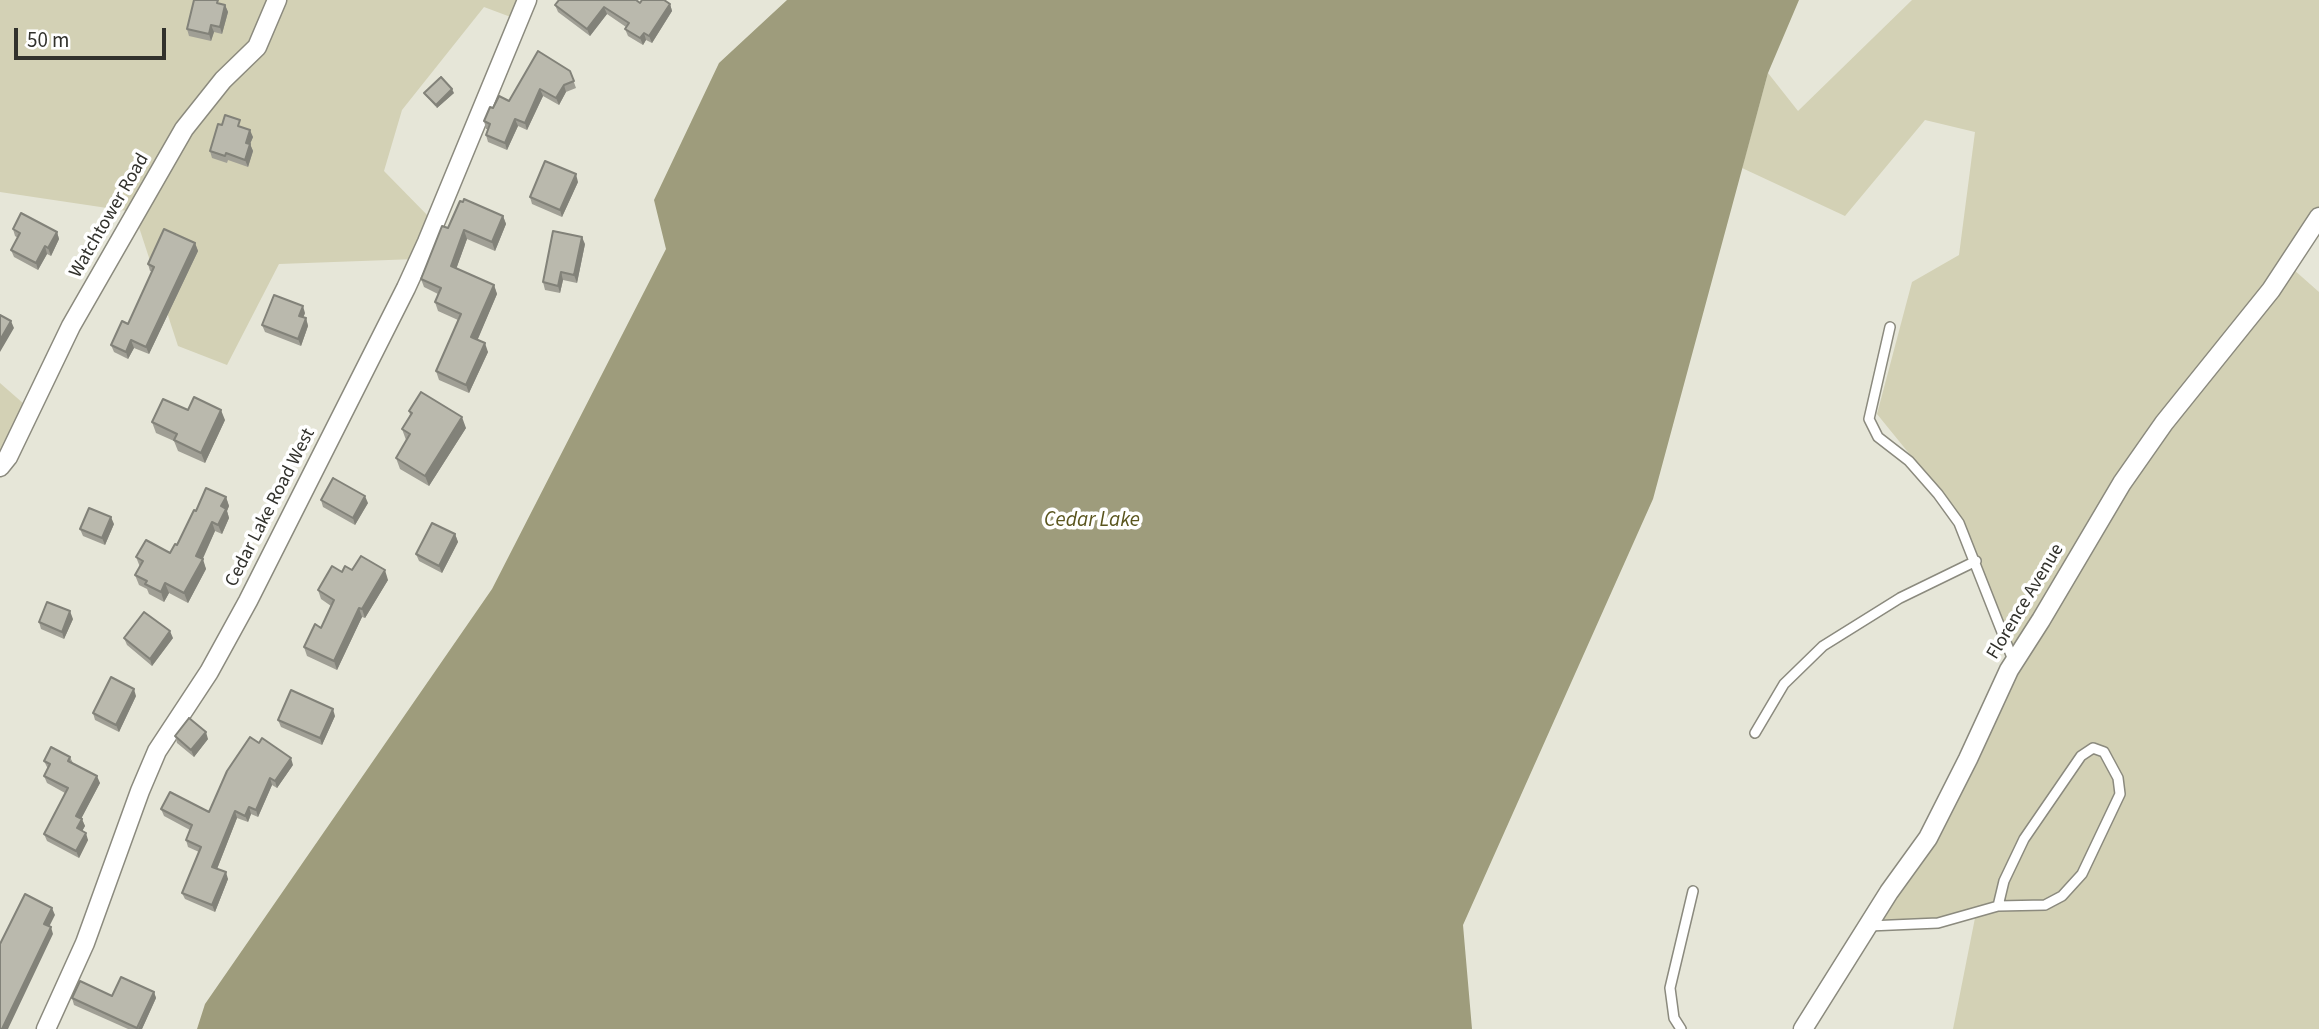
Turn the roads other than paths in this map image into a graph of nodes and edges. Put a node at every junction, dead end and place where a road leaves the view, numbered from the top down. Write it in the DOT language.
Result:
graph roads {
  1 [pos="276,0"];
  2 [pos="527,0"];
  3 [pos="2319,217"];
  4 [pos="1890,327"];
  5 [pos="0,467"];
  6 [pos="1976,561"];
  7 [pos="2014,662"];
  8 [pos="1755,733"];
  9 [pos="1693,891"];
  10 [pos="1998,906"];
  11 [pos="1868,926"];
  12 [pos="46,1029"];
  13 [pos="1681,1029"];
  14 [pos="1803,1029"];
  1 -- 5 [label="street, Watchtower Road"];
  2 -- 12 [label="street, Cedar Lake Road West"];
  3 -- 7 [label="street, Florence Avenue"];
  4 -- 6 [label="lane"];
  6 -- 7 [label="lane"];
  6 -- 8 [label="lane"];
  7 -- 11 [label="street, Florence Avenue"];
  9 -- 13 [label="lane"];
  10 -- 10 [label="lane"];
  10 -- 11 [label="lane"];
  11 -- 14 [label="street, Florence Avenue"];
}
